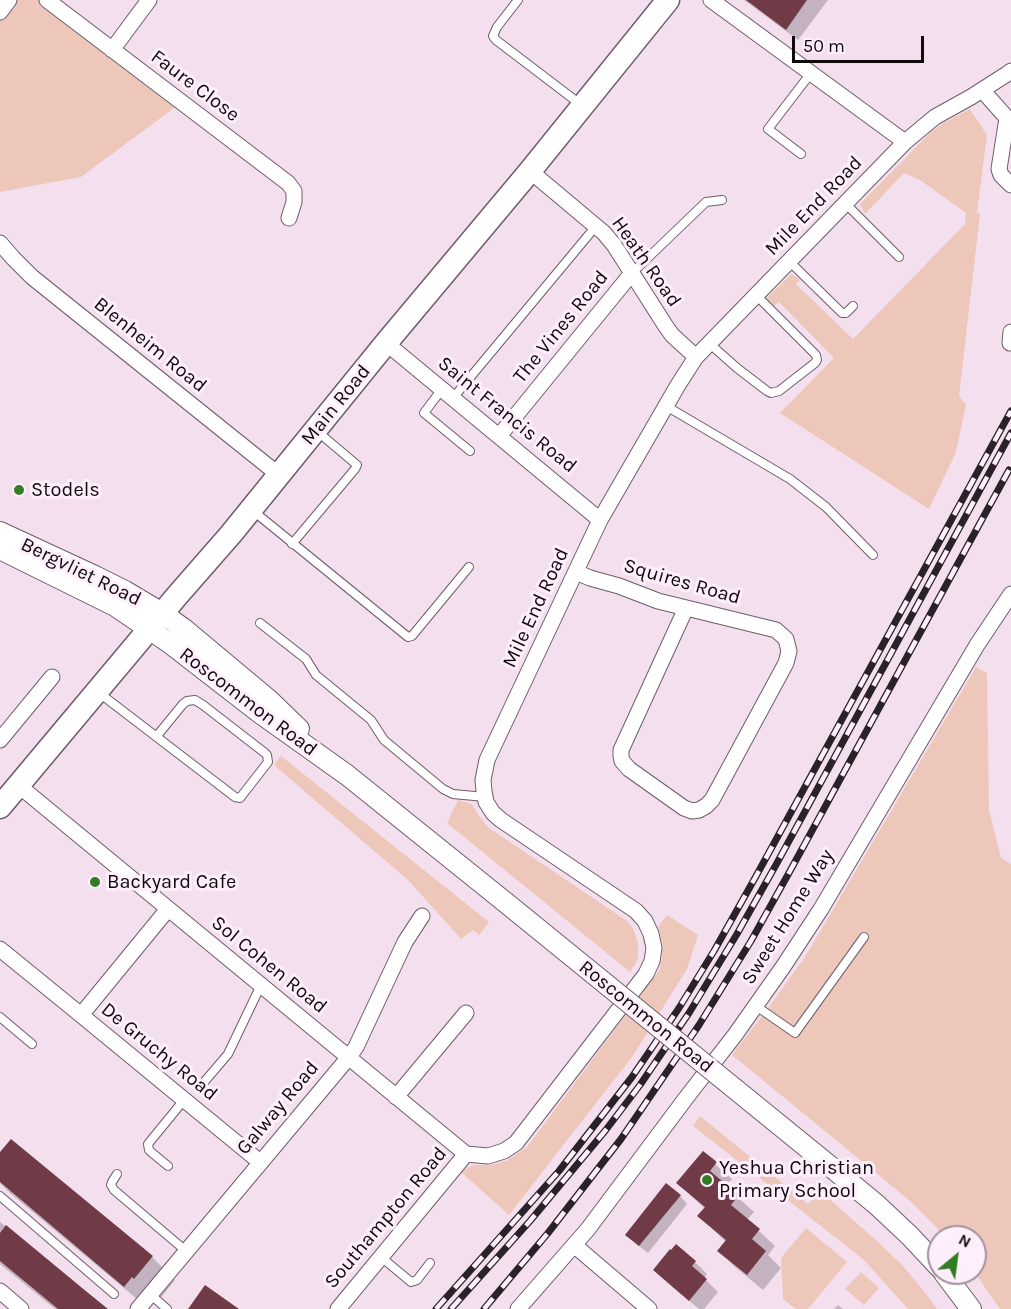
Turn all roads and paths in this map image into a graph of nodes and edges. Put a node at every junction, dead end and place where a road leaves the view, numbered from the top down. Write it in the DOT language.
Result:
graph roads {
  1 [pos="9,0"];
  2 [pos="47,0"];
  3 [pos="149,0"];
  4 [pos="518,0"];
  5 [pos="711,0"];
  6 [pos="658,4"];
  7 [pos="0,12"];
  8 [pos="112,50"];
  9 [pos="1011,71"];
  10 [pos="811,73"];
  11 [pos="982,90"];
  12 [pos="583,106"];
  13 [pos="905,142"];
  14 [pos="801,154"];
  15 [pos="530,171"];
  16 [pos="1011,185"];
  17 [pos="722,200"];
  18 [pos="845,203"];
  19 [pos="289,218"];
  20 [pos="596,226"];
  21 [pos="0,243"];
  22 [pos="899,257"];
  23 [pos="789,261"];
  24 [pos="632,273"];
  25 [pos="756,295"];
  26 [pos="853,306"];
  27 [pos="386,343"];
  28 [pos="710,344"];
  29 [pos="696,357"];
  30 [pos="447,394"];
  31 [pos="666,406"];
  32 [pos="315,430"];
  33 [pos="499,436"];
  34 [pos="470,451"];
  35 [pos="279,475"];
  36 [pos="251,509"];
  37 [pos="600,520"];
  38 [pos="0,532"];
  39 [pos="292,544"];
  40 [pos="0,549"];
  41 [pos="873,555"];
  42 [pos="469,567"];
  43 [pos="576,572"];
  44 [pos="1011,594"];
  45 [pos="686,608"];
  46 [pos="156,622"];
  47 [pos="260,623"];
  48 [pos="52,677"];
  49 [pos="97,691"];
  50 [pos="156,737"];
  51 [pos="0,740"];
  52 [pos="18,785"];
  53 [pos="485,797"];
  54 [pos="0,807"];
  55 [pos="168,909"];
  56 [pos="422,916"];
  57 [pos="864,937"];
  58 [pos="0,949"];
  59 [pos="261,985"];
  60 [pos="756,1005"];
  61 [pos="466,1013"];
  62 [pos="81,1015"];
  63 [pos="0,1017"];
  64 [pos="32,1044"];
  65 [pos="349,1057"];
  66 [pos="206,1081"];
  67 [pos="396,1097"];
  68 [pos="184,1100"];
  69 [pos="466,1154"];
  70 [pos="260,1162"];
  71 [pos="168,1166"];
  72 [pos="117,1174"];
  73 [pos="0,1196"];
  74 [pos="574,1245"];
  75 [pos="186,1251"];
  76 [pos="927,1254"];
  77 [pos="381,1257"];
  78 [pos="430,1263"];
  79 [pos="953,1285"];
  80 [pos="0,1291"];
  81 [pos="114,1294"];
  82 [pos="150,1294"];
  83 [pos="21,1309"];
  84 [pos="138,1309"];
  85 [pos="167,1309"];
  86 [pos="338,1309"];
  87 [pos="518,1309"];
  88 [pos="649,1309"];
  89 [pos="970,1309"];
  1 -- 7 [label="street"];
  2 -- 8 [label="street, Faure Close"];
  3 -- 8 [label="street"];
  4 -- 12 [label="lane"];
  5 -- 10 [label="street"];
  6 -- 12 [label="main road, Main Road"];
  8 -- 19 [label="street, Faure Close"];
  9 -- 11 [label="street, Mile End Road"];
  10 -- 13 [label="street"];
  10 -- 14 [label="lane"];
  11 -- 13 [label="street, Mile End Road"];
  11 -- 16 [label="street"];
  12 -- 15 [label="main road, Main Road"];
  13 -- 18 [label="street, Mile End Road"];
  15 -- 20 [label="street, Heath Road"];
  15 -- 27 [label="main road, Main Road"];
  17 -- 24 [label="lane"];
  18 -- 22 [label="lane"];
  18 -- 23 [label="street, Mile End Road"];
  20 -- 24 [label="street, Heath Road"];
  20 -- 30 [label="lane"];
  21 -- 35 [label="street, Blenheim Road"];
  23 -- 25 [label="street, Mile End Road"];
  23 -- 26 [label="lane"];
  24 -- 29 [label="street, Heath Road"];
  24 -- 33 [label="street, The Vines Road"];
  25 -- 28 [label="street, Mile End Road"];
  25 -- 28 [label="lane"];
  27 -- 30 [label="street, Saint Francis Road"];
  27 -- 32 [label="main road, Main Road"];
  28 -- 29 [label="street, Mile End Road"];
  29 -- 31 [label="street, Mile End Road"];
  30 -- 33 [label="street, Saint Francis Road"];
  30 -- 34 [label="lane"];
  31 -- 37 [label="street, Mile End Road"];
  31 -- 41 [label="lane"];
  32 -- 35 [label="main road, Main Road"];
  32 -- 39 [label="lane"];
  33 -- 37 [label="street, Saint Francis Road"];
  35 -- 36 [label="main road, Main Road"];
  36 -- 39 [label="lane"];
  36 -- 46 [label="main road, Main Road"];
  37 -- 43 [label="street, Mile End Road"];
  38 -- 46 [label="street, Bergvliet Road"];
  39 -- 42 [label="lane"];
  40 -- 46 [label="street, Bergvliet Road"];
  43 -- 45 [label="street, Squires Road"];
  43 -- 53 [label="street, Mile End Road"];
  44 -- 60 [label="street, Sweet Home Way"];
  45 -- 45 [label="street, Squires Road"];
  46 -- 49 [label="main road, Main Road"];
  46 -- 76 [label="street, Roscommon Road, bridge"];
  47 -- 53 [label="lane"];
  48 -- 51 [label="street"];
  49 -- 50 [label="lane"];
  49 -- 52 [label="main road, Main Road"];
  50 -- 50 [label="lane"];
  52 -- 54 [label="main road, Main Road"];
  52 -- 55 [label="street, Sol Cohen Road"];
  53 -- 69 [label="street"];
  55 -- 59 [label="street, Sol Cohen Road"];
  55 -- 62 [label="street, De Gruchy Road"];
  56 -- 65 [label="street, Galway Road"];
  57 -- 60 [label="lane"];
  58 -- 62 [label="street"];
  59 -- 65 [label="street, Sol Cohen Road"];
  59 -- 66 [label="lane"];
  60 -- 74 [label="street, Sweet Home Way"];
  61 -- 67 [label="street"];
  62 -- 68 [label="street, De Gruchy Road"];
  63 -- 64 [label="lane"];
  65 -- 67 [label="street, Sol Cohen Road"];
  65 -- 70 [label="street, Galway Road"];
  67 -- 69 [label="street, Sol Cohen Road"];
  68 -- 70 [label="street, De Gruchy Road"];
  68 -- 71 [label="lane"];
  69 -- 77 [label="street, Southampton Road"];
  70 -- 75 [label="street, Galway Road"];
  72 -- 75 [label="lane"];
  73 -- 81 [label="lane"];
  74 -- 87 [label="street, Sweet Home Way"];
  74 -- 88 [label="street"];
  75 -- 82 [label="street, Galway Road"];
  77 -- 78 [label="lane"];
  77 -- 86 [label="street, Southampton Road"];
  79 -- 89 [label="street"];
  80 -- 83 [label="street"];
  82 -- 84 [label="street, Galway Road"];
  82 -- 85 [label="lane"];
}
